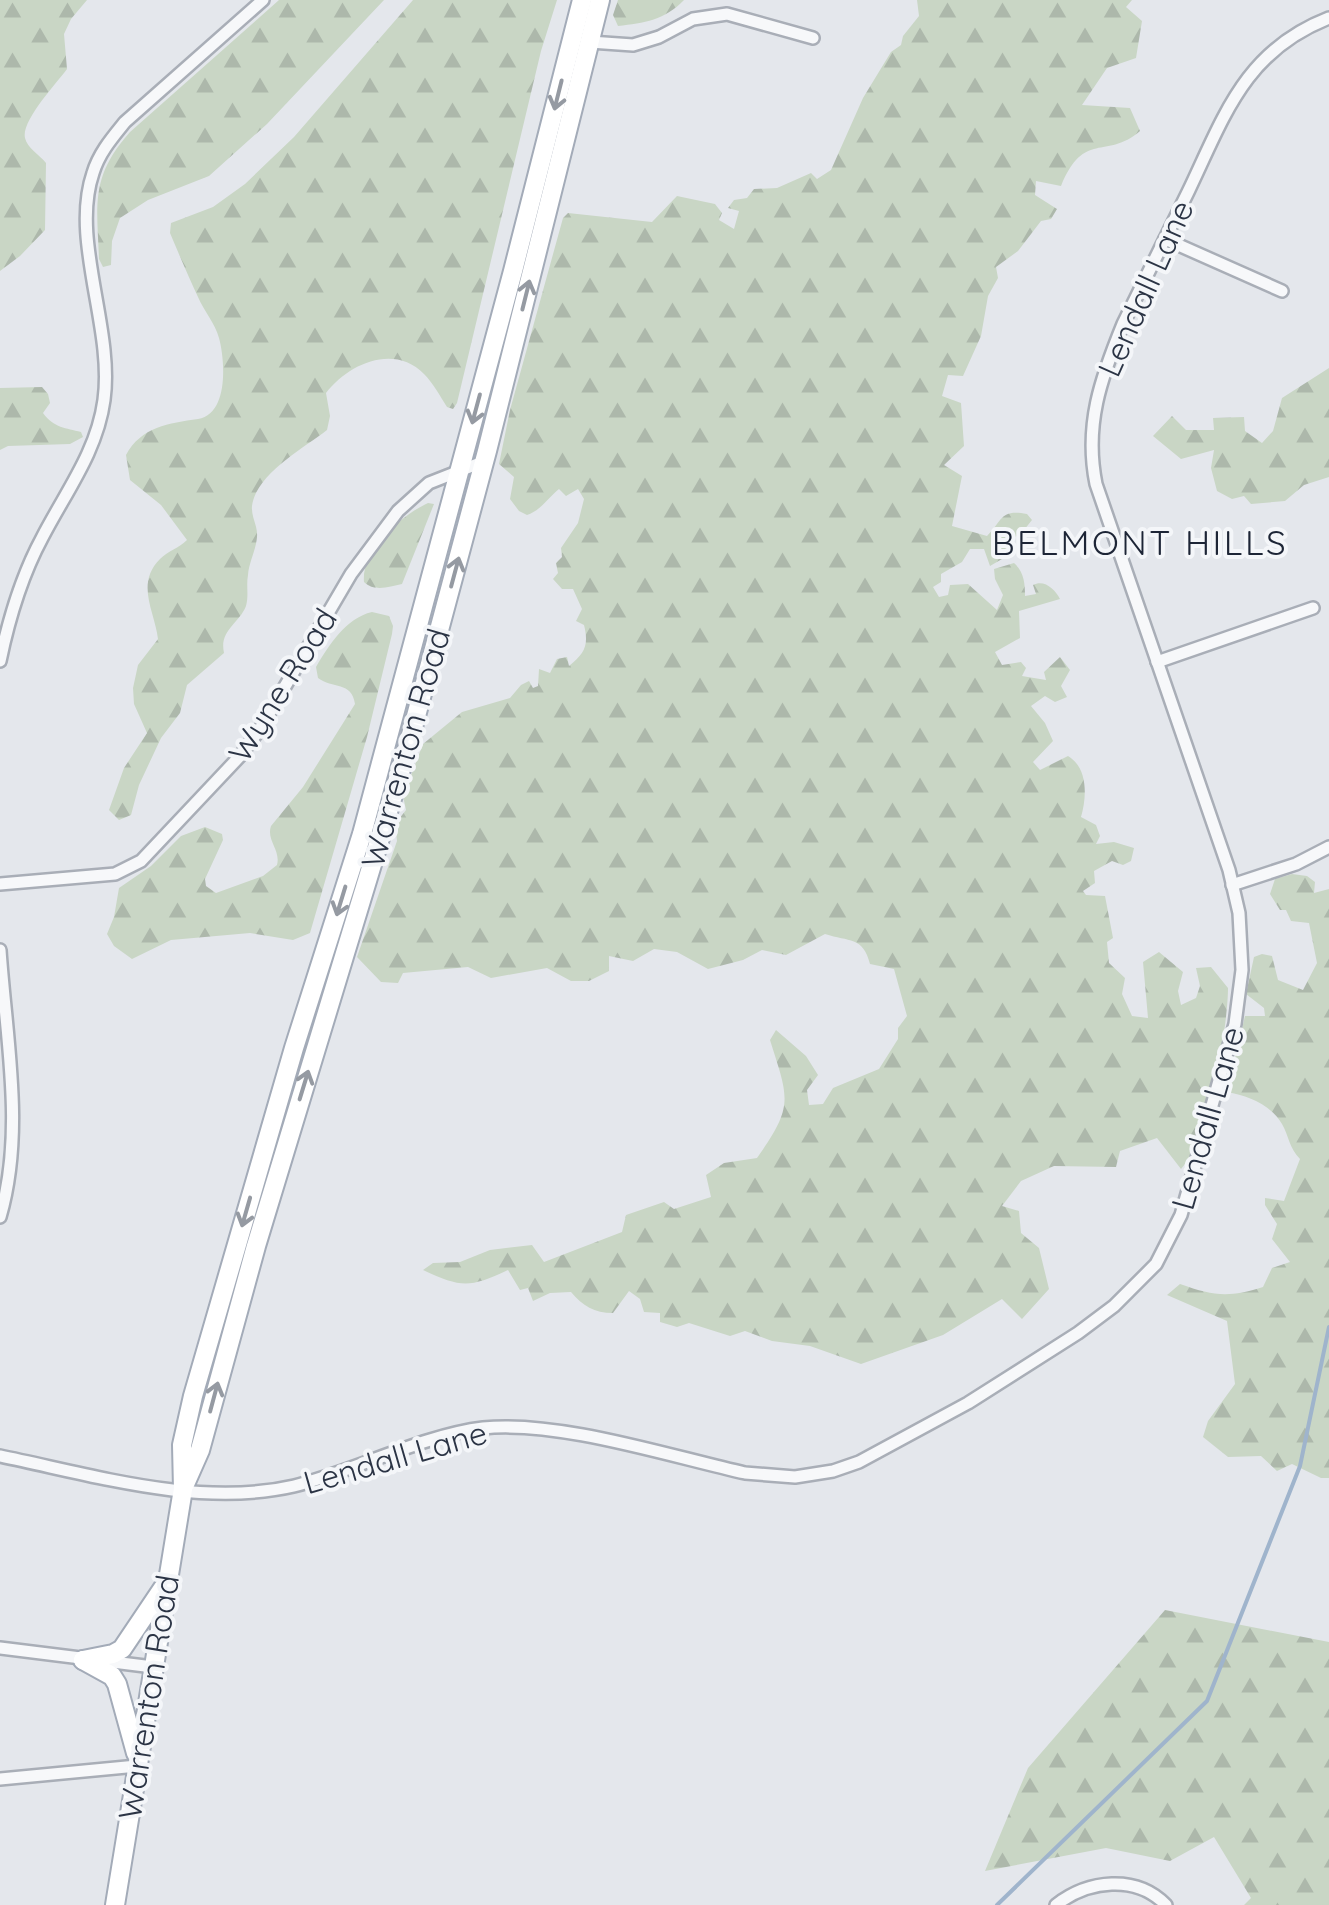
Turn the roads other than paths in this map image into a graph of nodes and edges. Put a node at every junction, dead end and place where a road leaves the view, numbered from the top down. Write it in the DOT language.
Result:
graph roads {
  1 [pos="263,0"];
  2 [pos="582,0"];
  3 [pos="600,0"];
  4 [pos="1329,18"];
  5 [pos="812,38"];
  6 [pos="590,42"];
  7 [pos="1165,239"];
  8 [pos="1282,292"];
  9 [pos="485,461"];
  10 [pos="460,470"];
  11 [pos="1312,608"];
  12 [pos="4,628"];
  13 [pos="0,661"];
  14 [pos="1157,662"];
  15 [pos="1329,846"];
  16 [pos="0,884"];
  17 [pos="1232,885"];
  18 [pos="0,950"];
  19 [pos="0,1217"];
  20 [pos="0,1456"];
  21 [pos="183,1489"];
  22 [pos="167,1582"];
  23 [pos="0,1648"];
  24 [pos="83,1660"];
  25 [pos="153,1667"];
  26 [pos="138,1764"];
  27 [pos="0,1779"];
  28 [pos="115,1905"];
  29 [pos="1056,1905"];
  30 [pos="1166,1905"];
  1 -- 12 [label="street"];
  2 -- 10 [label="main road, Warrenton Road, one-way"];
  3 -- 6 [label="main road, Warrenton Road"];
  4 -- 7 [label="street, Lendall Lane"];
  5 -- 6 [label="street"];
  9 -- 6 [label="main road, Warrenton Road, one-way"];
  7 -- 8 [label="street"];
  7 -- 14 [label="street, Lendall Lane"];
  9 -- 10 [label="street, Wyne Road"];
  21 -- 9 [label="main road, Warrenton Road, one-way"];
  10 -- 16 [label="street, Wyne Road"];
  10 -- 21 [label="main road, Warrenton Road, one-way"];
  11 -- 14 [label="street"];
  12 -- 13 [label="street"];
  14 -- 17 [label="street, Lendall Lane"];
  15 -- 17 [label="street"];
  17 -- 21 [label="street, Lendall Lane"];
  18 -- 19 [label="street"];
  20 -- 21 [label="street, Lendall Lane"];
  21 -- 22 [label="main road, Warrenton Road"];
  22 -- 24 [label="main road"];
  22 -- 25 [label="main road, Warrenton Road"];
  23 -- 24 [label="street"];
  24 -- 25 [label="street"];
  24 -- 26 [label="main road"];
  25 -- 26 [label="main road, Warrenton Road"];
  26 -- 27 [label="street"];
  26 -- 28 [label="main road, Warrenton Road"];
  29 -- 30 [label="street"];
}
